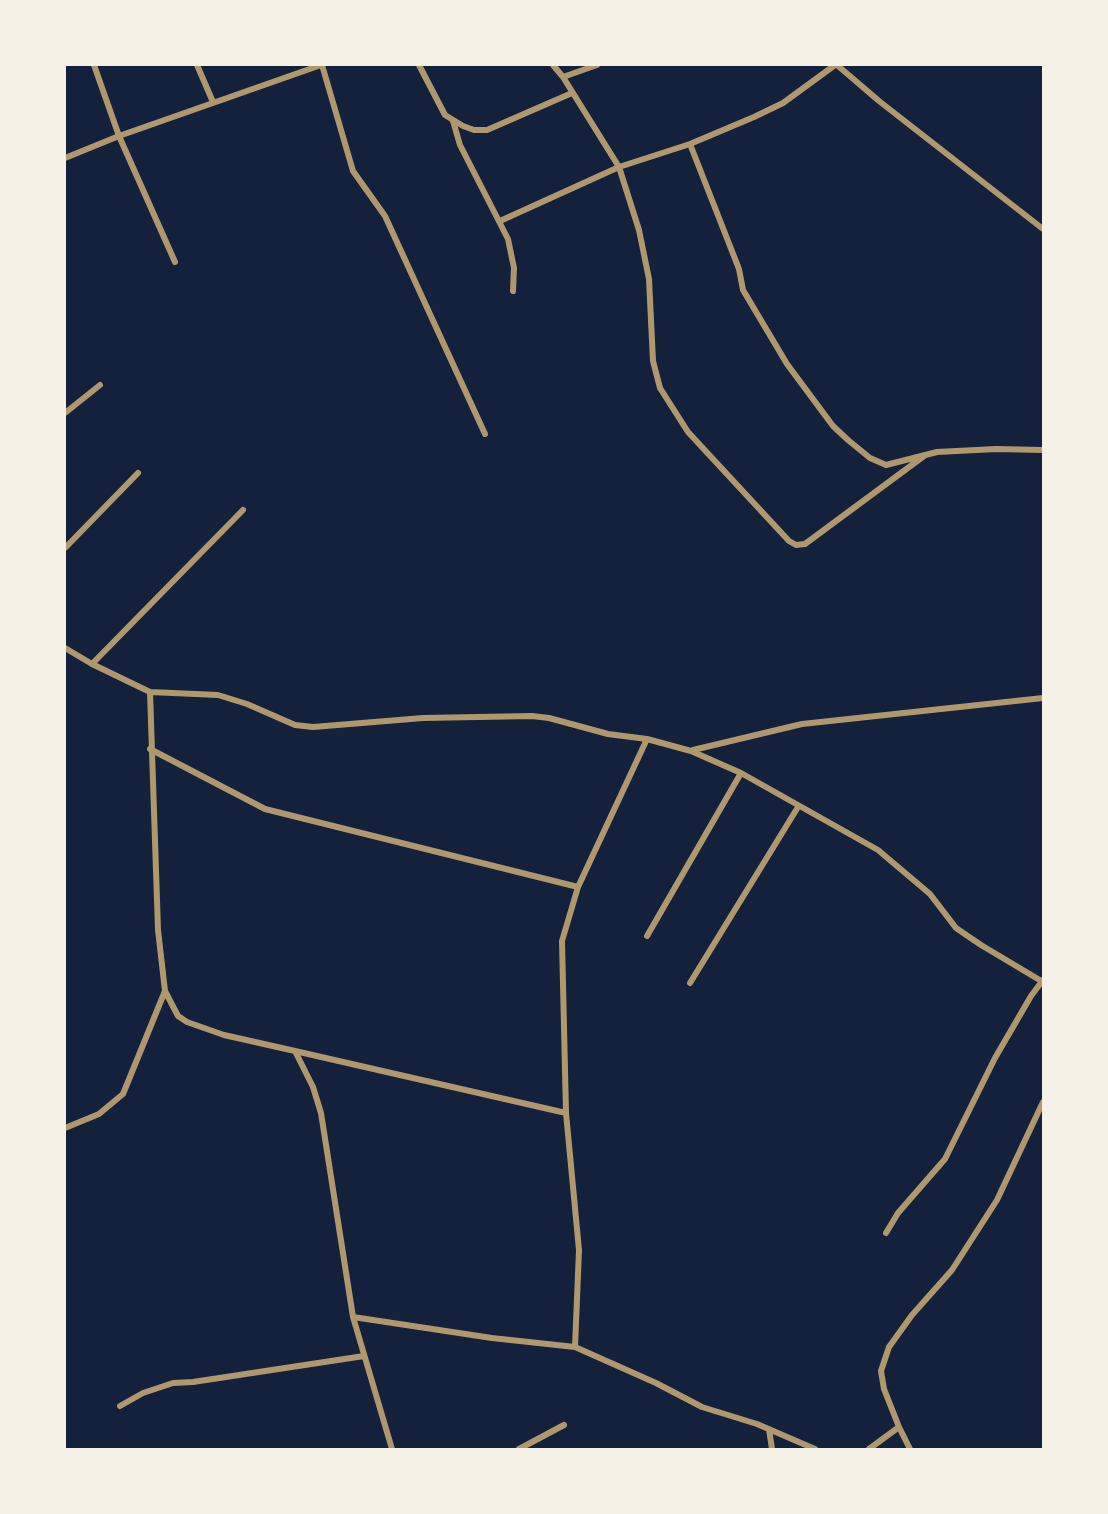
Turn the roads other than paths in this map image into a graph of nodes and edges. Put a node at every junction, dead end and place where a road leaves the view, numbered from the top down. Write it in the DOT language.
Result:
graph roads {
  1 [pos="94,65"];
  2 [pos="197,65"];
  3 [pos="321,65"];
  4 [pos="419,65"];
  5 [pos="552,65"];
  6 [pos="597,65"];
  7 [pos="836,65"];
  8 [pos="563,77"];
  9 [pos="572,93"];
  10 [pos="213,102"];
  11 [pos="453,121"];
  12 [pos="119,136"];
  13 [pos="690,144"];
  14 [pos="65,158"];
  15 [pos="620,167"];
  16 [pos="500,221"];
  17 [pos="1043,229"];
  18 [pos="175,262"];
  19 [pos="513,292"];
  20 [pos="100,384"];
  21 [pos="65,413"];
  22 [pos="485,434"];
  23 [pos="1043,450"];
  24 [pos="924,456"];
  25 [pos="138,473"];
  26 [pos="243,510"];
  27 [pos="65,548"];
  28 [pos="65,648"];
  29 [pos="92,664"];
  30 [pos="150,692"];
  31 [pos="1043,698"];
  32 [pos="647,739"];
  33 [pos="150,749"];
  34 [pos="691,751"];
  35 [pos="741,773"];
  36 [pos="798,807"];
  37 [pos="578,887"];
  38 [pos="647,936"];
  39 [pos="1043,981"];
  40 [pos="690,983"];
  41 [pos="165,991"];
  42 [pos="295,1051"];
  43 [pos="1043,1102"];
  44 [pos="566,1113"];
  45 [pos="65,1128"];
  46 [pos="886,1233"];
  47 [pos="353,1317"];
  48 [pos="575,1347"];
  49 [pos="364,1356"];
  50 [pos="120,1406"];
  51 [pos="564,1425"];
  52 [pos="900,1427"];
  53 [pos="769,1429"];
  54 [pos="392,1449"];
  55 [pos="519,1449"];
  56 [pos="772,1449"];
  57 [pos="815,1449"];
  58 [pos="869,1449"];
  59 [pos="910,1449"];
  1 -- 12 [label="street"];
  2 -- 10 [label="street"];
  3 -- 10 [label="street"];
  3 -- 22 [label="street"];
  4 -- 11 [label="street"];
  5 -- 8 [label="street"];
  6 -- 8 [label="street"];
  7 -- 13 [label="street"];
  7 -- 17 [label="street"];
  8 -- 9 [label="street"];
  9 -- 11 [label="street"];
  9 -- 15 [label="street"];
  10 -- 12 [label="street"];
  11 -- 16 [label="street"];
  12 -- 14 [label="street"];
  12 -- 18 [label="street"];
  13 -- 15 [label="street"];
  13 -- 24 [label="street"];
  15 -- 16 [label="street"];
  15 -- 24 [label="street"];
  16 -- 19 [label="street"];
  20 -- 21 [label="street"];
  23 -- 24 [label="street"];
  25 -- 27 [label="street"];
  26 -- 29 [label="street"];
  28 -- 29 [label="street"];
  29 -- 30 [label="street"];
  30 -- 32 [label="street"];
  30 -- 33 [label="street"];
  31 -- 34 [label="street"];
  32 -- 34 [label="street"];
  32 -- 37 [label="street"];
  33 -- 37 [label="street"];
  33 -- 41 [label="street"];
  34 -- 35 [label="street"];
  35 -- 36 [label="street"];
  35 -- 38 [label="street"];
  36 -- 39 [label="street"];
  36 -- 40 [label="street"];
  37 -- 44 [label="street"];
  39 -- 46 [label="street"];
  41 -- 42 [label="street"];
  41 -- 45 [label="street"];
  42 -- 44 [label="street"];
  42 -- 47 [label="street"];
  43 -- 52 [label="street"];
  44 -- 48 [label="street"];
  47 -- 48 [label="street"];
  47 -- 49 [label="street"];
  48 -- 53 [label="street"];
  49 -- 50 [label="street"];
  49 -- 54 [label="street"];
  51 -- 55 [label="street"];
  52 -- 58 [label="street"];
  52 -- 59 [label="street"];
  53 -- 56 [label="street"];
  53 -- 57 [label="street"];
}
